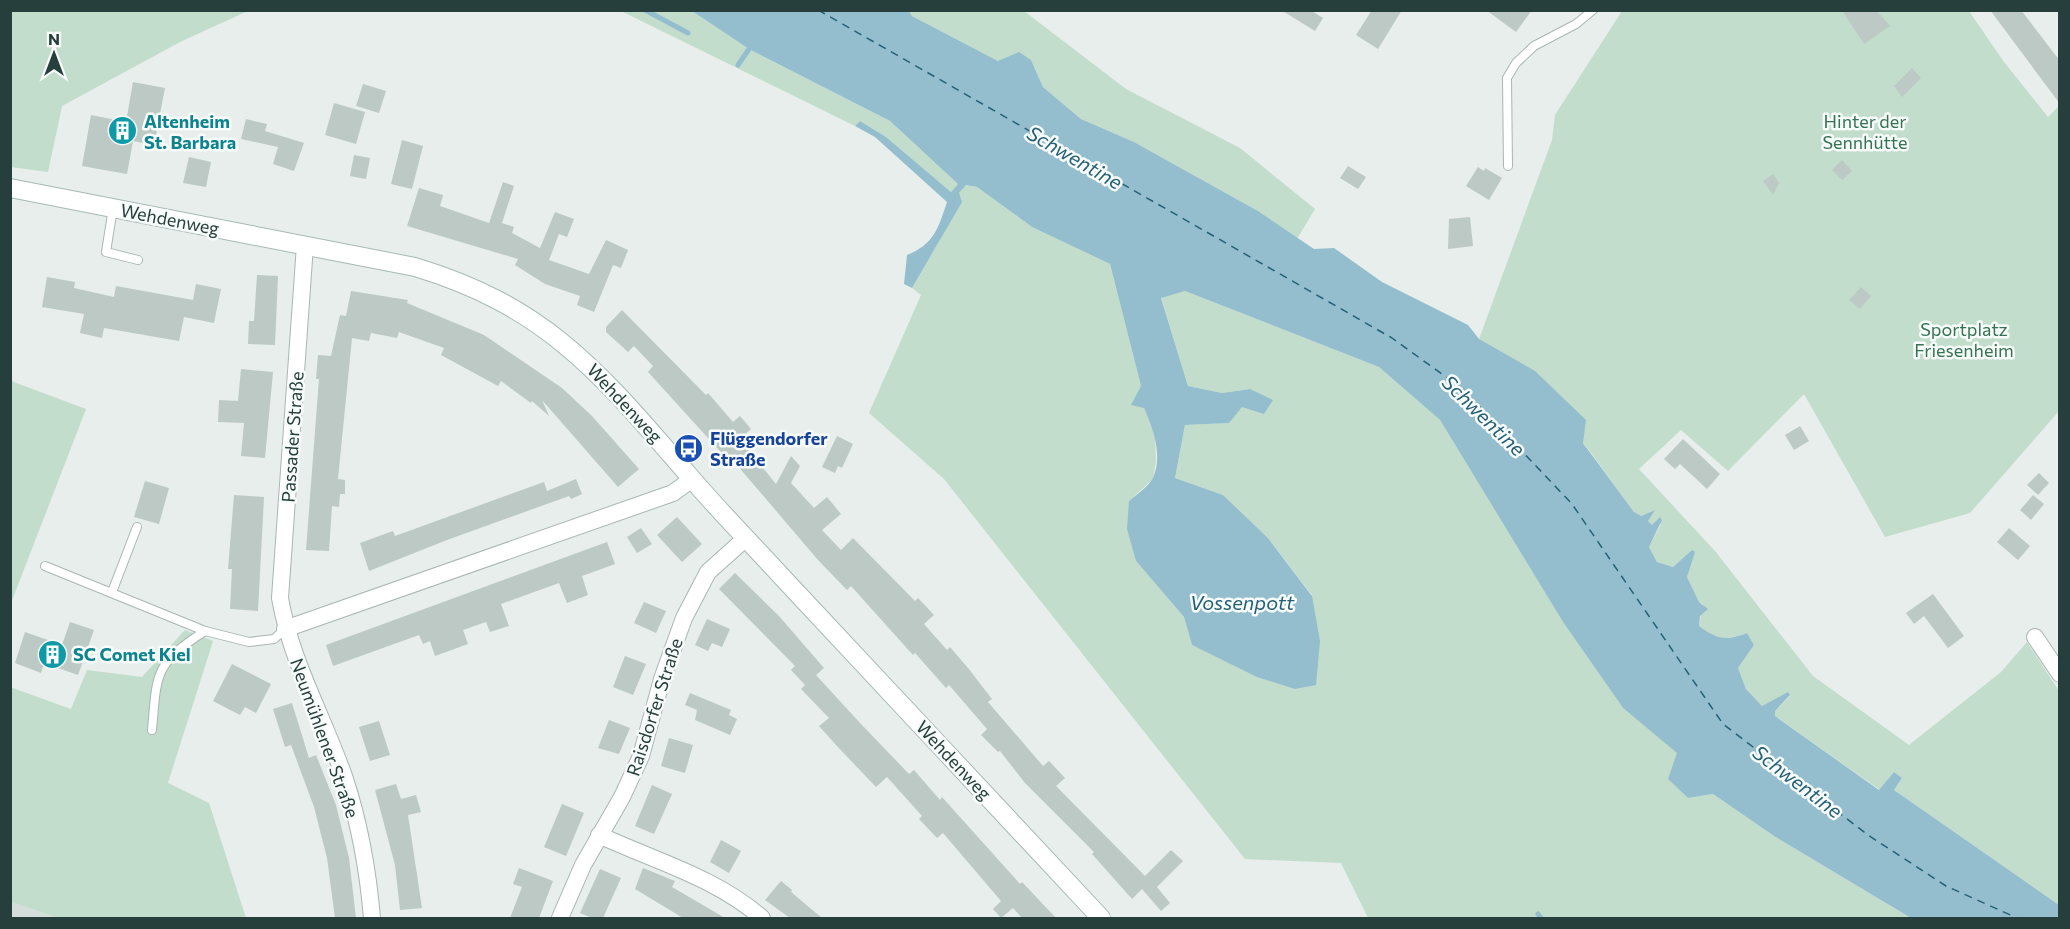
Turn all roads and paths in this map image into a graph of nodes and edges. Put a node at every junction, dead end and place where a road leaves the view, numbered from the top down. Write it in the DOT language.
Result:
graph roads {
  1 [pos="1593,10"];
  2 [pos="1508,166"];
  3 [pos="10,188"];
  4 [pos="113,208"];
  5 [pos="305,245"];
  6 [pos="138,260"];
  7 [pos="692,479"];
  8 [pos="137,527"];
  9 [pos="746,538"];
  10 [pos="45,566"];
  11 [pos="112,592"];
  12 [pos="285,628"];
  13 [pos="205,631"];
  14 [pos="2036,637"];
  15 [pos="2060,674"];
  16 [pos="152,730"];
  17 [pos="599,835"];
  18 [pos="372,918"];
  19 [pos="561,918"];
  20 [pos="762,918"];
  21 [pos="1101,918"];
  1 -- 2 [label="lane"];
  3 -- 4 [label="main road, Wehdenweg"];
  4 -- 5 [label="main road, Wehdenweg"];
  4 -- 6 [label="lane"];
  5 -- 7 [label="main road, Wehdenweg"];
  5 -- 12 [label="street, Passader Straße"];
  7 -- 9 [label="main road, Wehdenweg"];
  7 -- 12 [label="street"];
  8 -- 11 [label="lane"];
  9 -- 17 [label="street, Raisdorfer Straße"];
  9 -- 21 [label="main road, Wehdenweg"];
  10 -- 11 [label="lane"];
  11 -- 13 [label="lane"];
  12 -- 13 [label="lane"];
  12 -- 18 [label="street, Neumühlener Straße"];
  13 -- 16 [label="lane"];
  14 -- 15 [label="street"];
  17 -- 19 [label="street, Raisdorfer Straße"];
  17 -- 20 [label="street"];
}
